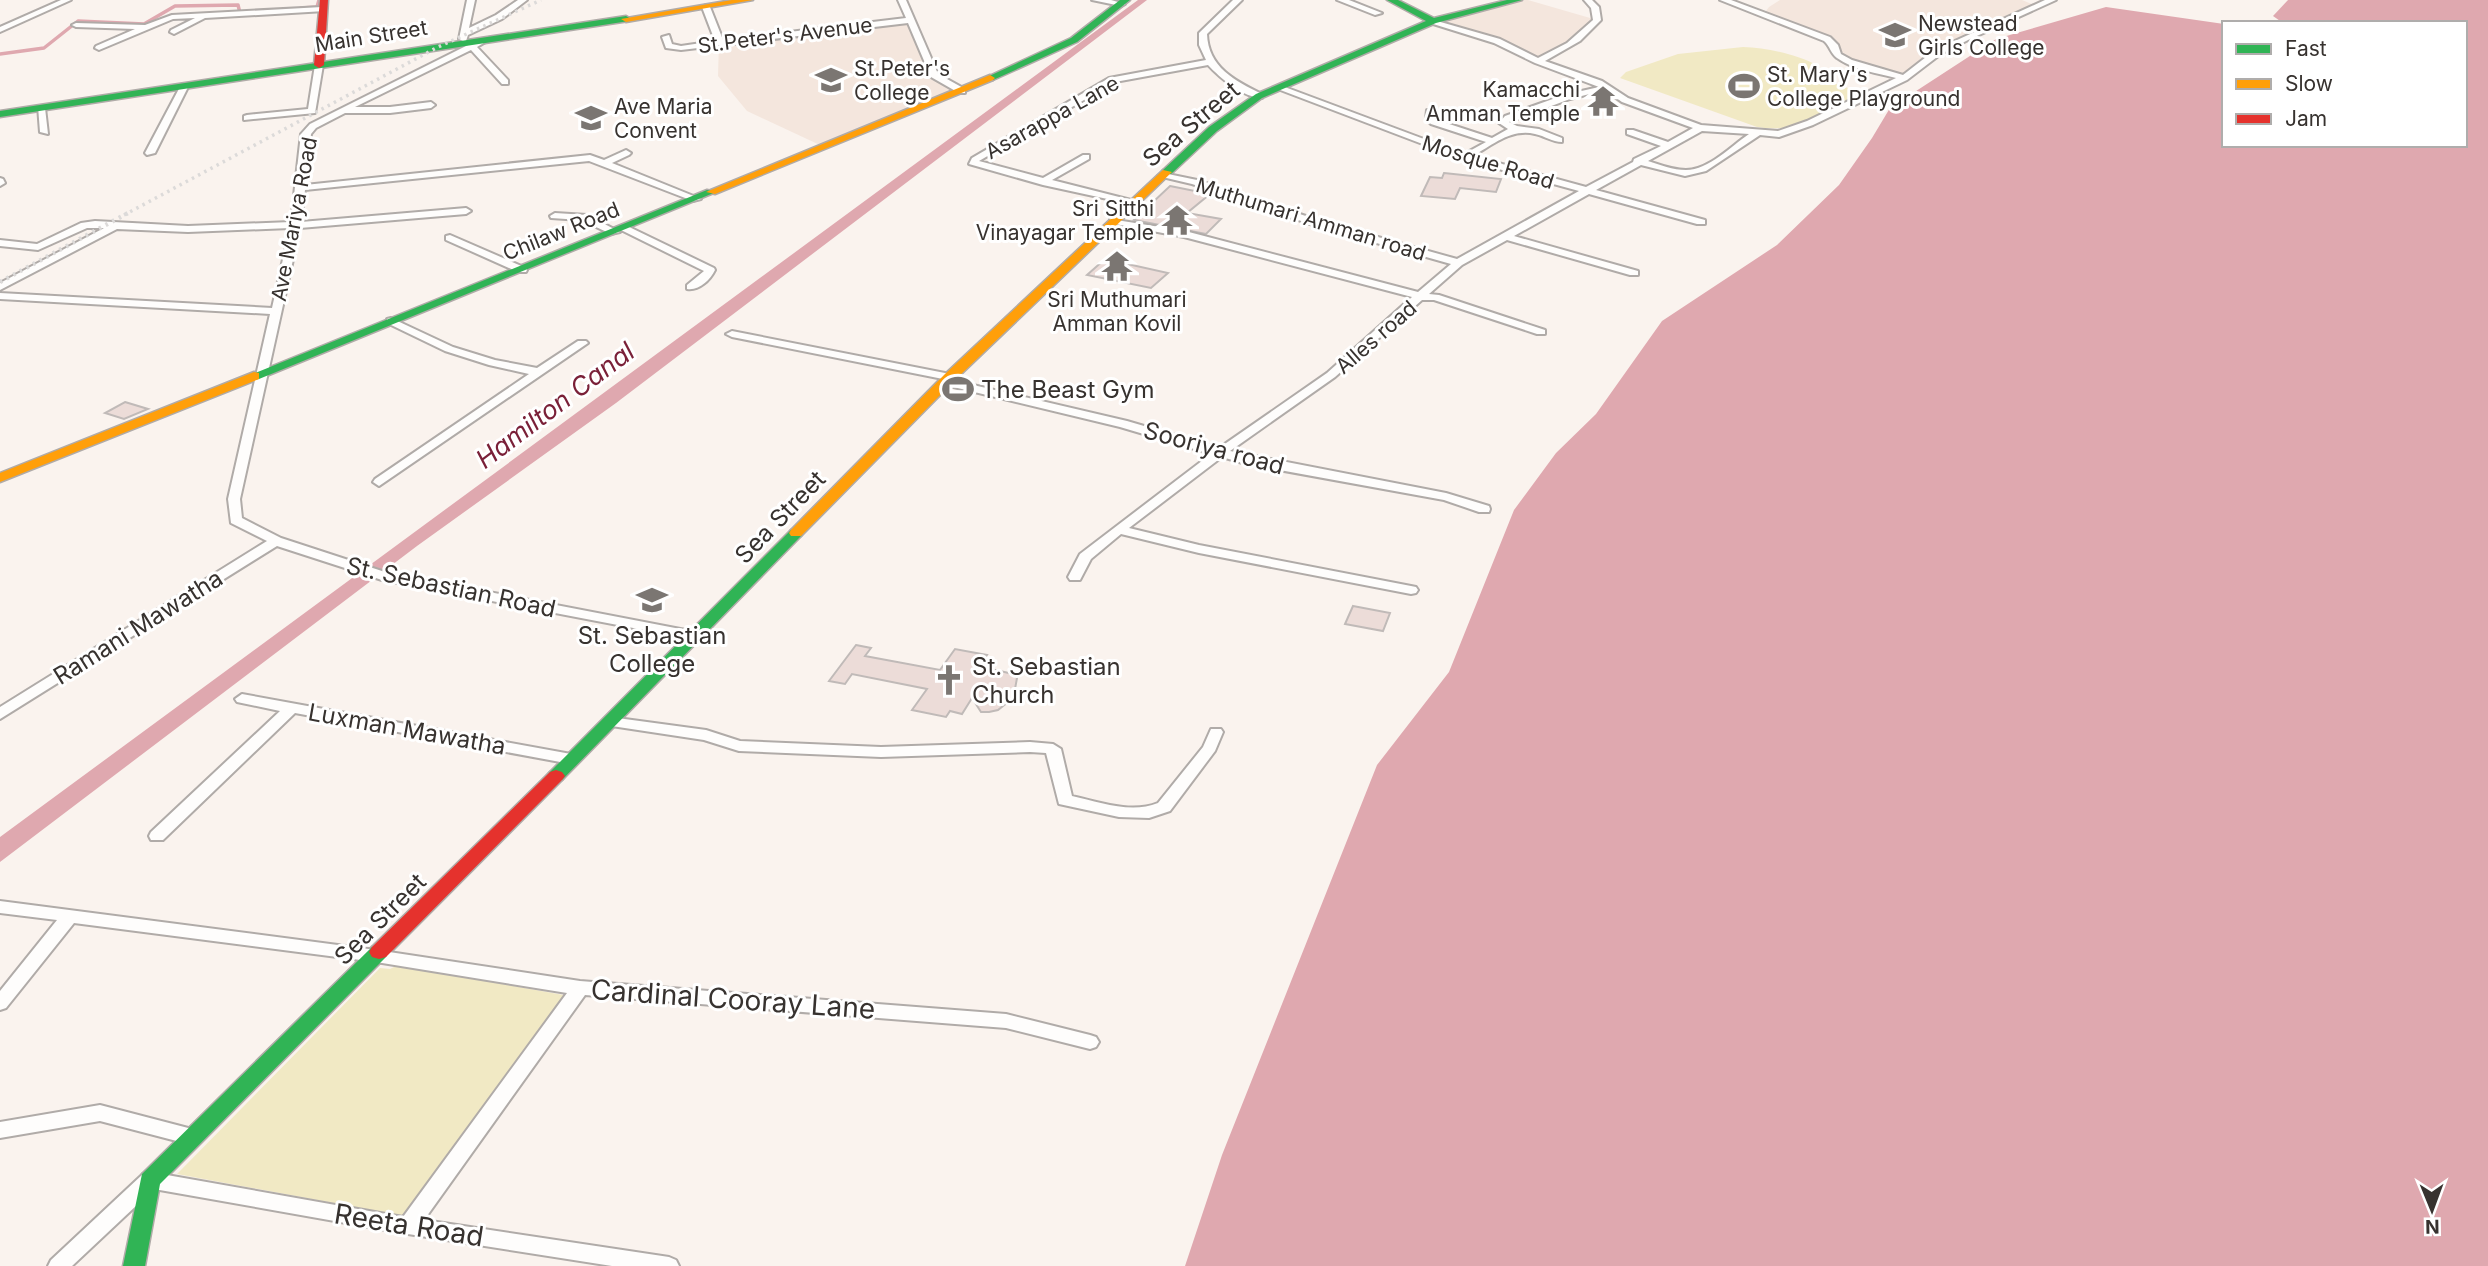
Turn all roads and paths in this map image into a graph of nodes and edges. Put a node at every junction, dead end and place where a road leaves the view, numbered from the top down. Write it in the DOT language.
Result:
graph roads {
  1 [pos="68,0"];
  2 [pos="471,0"];
  3 [pos="523,0"];
  4 [pos="749,0"];
  5 [pos="902,0"];
  6 [pos="1096,0"];
  7 [pos="1238,0"];
  8 [pos="1342,0"];
  9 [pos="1391,0"];
  10 [pos="1518,0"];
  11 [pos="1588,0"];
  12 [pos="1724,0"];
  13 [pos="2032,0"];
  14 [pos="1123,2"];
  15 [pos="2048,2"];
  16 [pos="323,4"];
  17 [pos="715,4"];
  18 [pos="1378,13"];
  19 [pos="205,16"];
  20 [pos="911,20"];
  21 [pos="1433,21"];
  22 [pos="76,24"];
  23 [pos="146,27"];
  24 [pos="0,30"];
  25 [pos="174,32"];
  26 [pos="666,37"];
  27 [pos="470,42"];
  28 [pos="719,42"];
  29 [pos="99,48"];
  30 [pos="1538,61"];
  31 [pos="1210,62"];
  32 [pos="319,65"];
  33 [pos="1904,78"];
  34 [pos="505,82"];
  35 [pos="184,86"];
  36 [pos="1279,88"];
  37 [pos="1604,88"];
  38 [pos="962,91"];
  39 [pos="1259,96"];
  40 [pos="431,105"];
  41 [pos="41,108"];
  42 [pos="343,110"];
  43 [pos="1430,112"];
  44 [pos="0,114"];
  45 [pos="247,118"];
  46 [pos="1700,128"];
  47 [pos="1515,129"];
  48 [pos="46,132"];
  49 [pos="1630,132"];
  50 [pos="1756,134"];
  51 [pos="1559,140"];
  52 [pos="1493,141"];
  53 [pos="1668,145"];
  54 [pos="150,153"];
  55 [pos="626,153"];
  56 [pos="1086,157"];
  57 [pos="1465,157"];
  58 [pos="1637,161"];
  59 [pos="605,163"];
  60 [pos="1163,176"];
  61 [pos="1043,182"];
  62 [pos="300,188"];
  63 [pos="1586,191"];
  64 [pos="696,199"];
  65 [pos="1132,204"];
  66 [pos="466,211"];
  67 [pos="555,216"];
  68 [pos="1114,221"];
  69 [pos="1701,222"];
  70 [pos="296,225"];
  71 [pos="114,227"];
  72 [pos="620,230"];
  73 [pos="1508,237"];
  74 [pos="450,238"];
  75 [pos="0,243"];
  76 [pos="1458,263"];
  77 [pos="522,270"];
  78 [pos="1634,273"];
  79 [pos="0,287"];
  80 [pos="691,287"];
  81 [pos="0,296"];
  82 [pos="1423,297"];
  83 [pos="275,311"];
  84 [pos="391,321"];
  85 [pos="1541,331"];
  86 [pos="732,334"];
  87 [pos="582,343"];
  88 [pos="538,372"];
  89 [pos="260,374"];
  90 [pos="947,379"];
  91 [pos="1221,452"];
  92 [pos="0,478"];
  93 [pos="379,482"];
  94 [pos="1484,509"];
  95 [pos="1119,529"];
  96 [pos="276,541"];
  97 [pos="1075,577"];
  98 [pos="1411,590"];
  99 [pos="696,636"];
  100 [pos="242,699"];
  101 [pos="292,708"];
  102 [pos="0,714"];
  103 [pos="610,722"];
  104 [pos="1216,732"];
  105 [pos="571,759"];
  106 [pos="156,836"];
  107 [pos="0,907"];
  108 [pos="70,916"];
  109 [pos="376,956"];
  110 [pos="580,988"];
  111 [pos="0,1003"];
  112 [pos="1090,1042"];
  113 [pos="0,1130"];
  114 [pos="192,1137"];
  115 [pos="150,1180"];
  116 [pos="408,1226"];
  117 [pos="58,1266"];
  118 [pos="134,1266"];
  119 [pos="669,1266"];
  1 -- 24 [label="street"];
  2 -- 27 [label="street"];
  3 -- 27 [label="street, Ave Mariya Road"];
  4 -- 17 [label="street, Main Street"];
  5 -- 20 [label="street"];
  6 -- 14 [label="street"];
  7 -- 31 [label="street"];
  8 -- 18 [label="street"];
  9 -- 21 [label="street"];
  10 -- 21 [label="street, Sea Street"];
  11 -- 30 [label="street"];
  12 -- 33 [label="street"];
  13 -- 15 [label="street"];
  14 -- 38 [label="street, Chilaw Road"];
  15 -- 33 [label="street"];
  16 -- 19 [label="street"];
  16 -- 32 [label="street"];
  17 -- 27 [label="street, Main Street"];
  17 -- 28 [label="street"];
  19 -- 23 [label="street"];
  19 -- 25 [label="street"];
  20 -- 28 [label="street, St.Peter's Avenue"];
  20 -- 38 [label="street"];
  21 -- 30 [label="street"];
  21 -- 36 [label="street, Sea Street"];
  22 -- 23 [label="street"];
  23 -- 29 [label="street"];
  26 -- 28 [label="street, St.Peter's Avenue"];
  27 -- 32 [label="street, Main Street"];
  27 -- 34 [label="street"];
  27 -- 42 [label="street, Ave Mariya Road"];
  30 -- 37 [label="street"];
  31 -- 39 [label="street"];
  31 -- 61 [label="street, Asarappa Lane"];
  32 -- 35 [label="street, Main Street"];
  32 -- 45 [label="street"];
  33 -- 50 [label="street"];
  35 -- 41 [label="street, Main Street"];
  35 -- 54 [label="street"];
  36 -- 39 [label="street, Sea Street"];
  36 -- 57 [label="street, Mosque Road"];
  37 -- 46 [label="street"];
  37 -- 47 [label="street"];
  38 -- 64 [label="street, Chilaw Road"];
  39 -- 60 [label="street, Sea Street"];
  40 -- 42 [label="street"];
  41 -- 44 [label="street, Main Street"];
  41 -- 48 [label="street"];
  42 -- 62 [label="street, Ave Mariya Road"];
  43 -- 52 [label="street"];
  46 -- 50 [label="street"];
  46 -- 53 [label="street, Alles road"];
  47 -- 51 [label="street"];
  47 -- 52 [label="street"];
  49 -- 53 [label="street"];
  50 -- 58 [label="street"];
  52 -- 57 [label="street"];
  53 -- 58 [label="street, Alles road"];
  55 -- 59 [label="street"];
  56 -- 61 [label="street"];
  57 -- 63 [label="street, Mosque Road"];
  58 -- 63 [label="street, Alles road"];
  59 -- 62 [label="street"];
  59 -- 64 [label="street"];
  60 -- 65 [label="street, Sea Street"];
  60 -- 76 [label="street, Muthumari Amman road"];
  61 -- 65 [label="street, Asarappa Lane"];
  62 -- 70 [label="street, Ave Mariya Road"];
  63 -- 69 [label="street, Mosque Road"];
  63 -- 73 [label="street, Alles road"];
  64 -- 72 [label="street, Chilaw Road"];
  65 -- 68 [label="street, Sea Street"];
  66 -- 70 [label="street"];
  67 -- 72 [label="street"];
  68 -- 82 [label="street"];
  68 -- 90 [label="street, Sea Street"];
  70 -- 71 [label="street"];
  70 -- 83 [label="street, Ave Mariya Road"];
  71 -- 75 [label="street"];
  71 -- 79 [label="street"];
  72 -- 77 [label="street, Chilaw Road"];
  72 -- 80 [label="street"];
  73 -- 76 [label="street, Alles road"];
  73 -- 78 [label="street"];
  74 -- 77 [label="street"];
  76 -- 82 [label="street, Alles road"];
  77 -- 84 [label="street, Chilaw Road"];
  81 -- 83 [label="street"];
  82 -- 85 [label="street"];
  82 -- 91 [label="street, Alles road"];
  83 -- 89 [label="street, Ave Mariya Road"];
  84 -- 88 [label="street"];
  84 -- 89 [label="street, Chilaw Road"];
  86 -- 90 [label="street, Sooriya road"];
  87 -- 88 [label="street"];
  88 -- 93 [label="street"];
  89 -- 92 [label="street, Chilaw Road"];
  89 -- 96 [label="street, St. Sebastian Road"];
  90 -- 91 [label="street, Sooriya road"];
  90 -- 99 [label="street, Sea Street"];
  91 -- 94 [label="street, Sooriya road"];
  91 -- 95 [label="street, Alles road"];
  95 -- 97 [label="street, Alles road"];
  95 -- 98 [label="street"];
  96 -- 99 [label="street, St. Sebastian Road"];
  96 -- 102 [label="street, Ramani Mawatha"];
  99 -- 103 [label="street, Sea Street"];
  100 -- 101 [label="street, Luxman Mawatha"];
  101 -- 105 [label="street, Luxman Mawatha"];
  101 -- 106 [label="street"];
  103 -- 104 [label="street"];
  103 -- 105 [label="street, Sea Street"];
  105 -- 109 [label="street, Sea Street"];
  107 -- 108 [label="street, Cardinal Cooray Lane"];
  108 -- 109 [label="street, Cardinal Cooray Lane"];
  108 -- 111 [label="street"];
  109 -- 110 [label="street, Cardinal Cooray Lane"];
  109 -- 114 [label="street, Sea Street"];
  110 -- 112 [label="street, Cardinal Cooray Lane"];
  110 -- 116 [label="street"];
  113 -- 114 [label="street"];
  114 -- 115 [label="street, Sea Street"];
  115 -- 116 [label="street, Reeta Road"];
  115 -- 117 [label="street"];
  115 -- 118 [label="street"];
  116 -- 119 [label="street, Reeta Road"];
}
